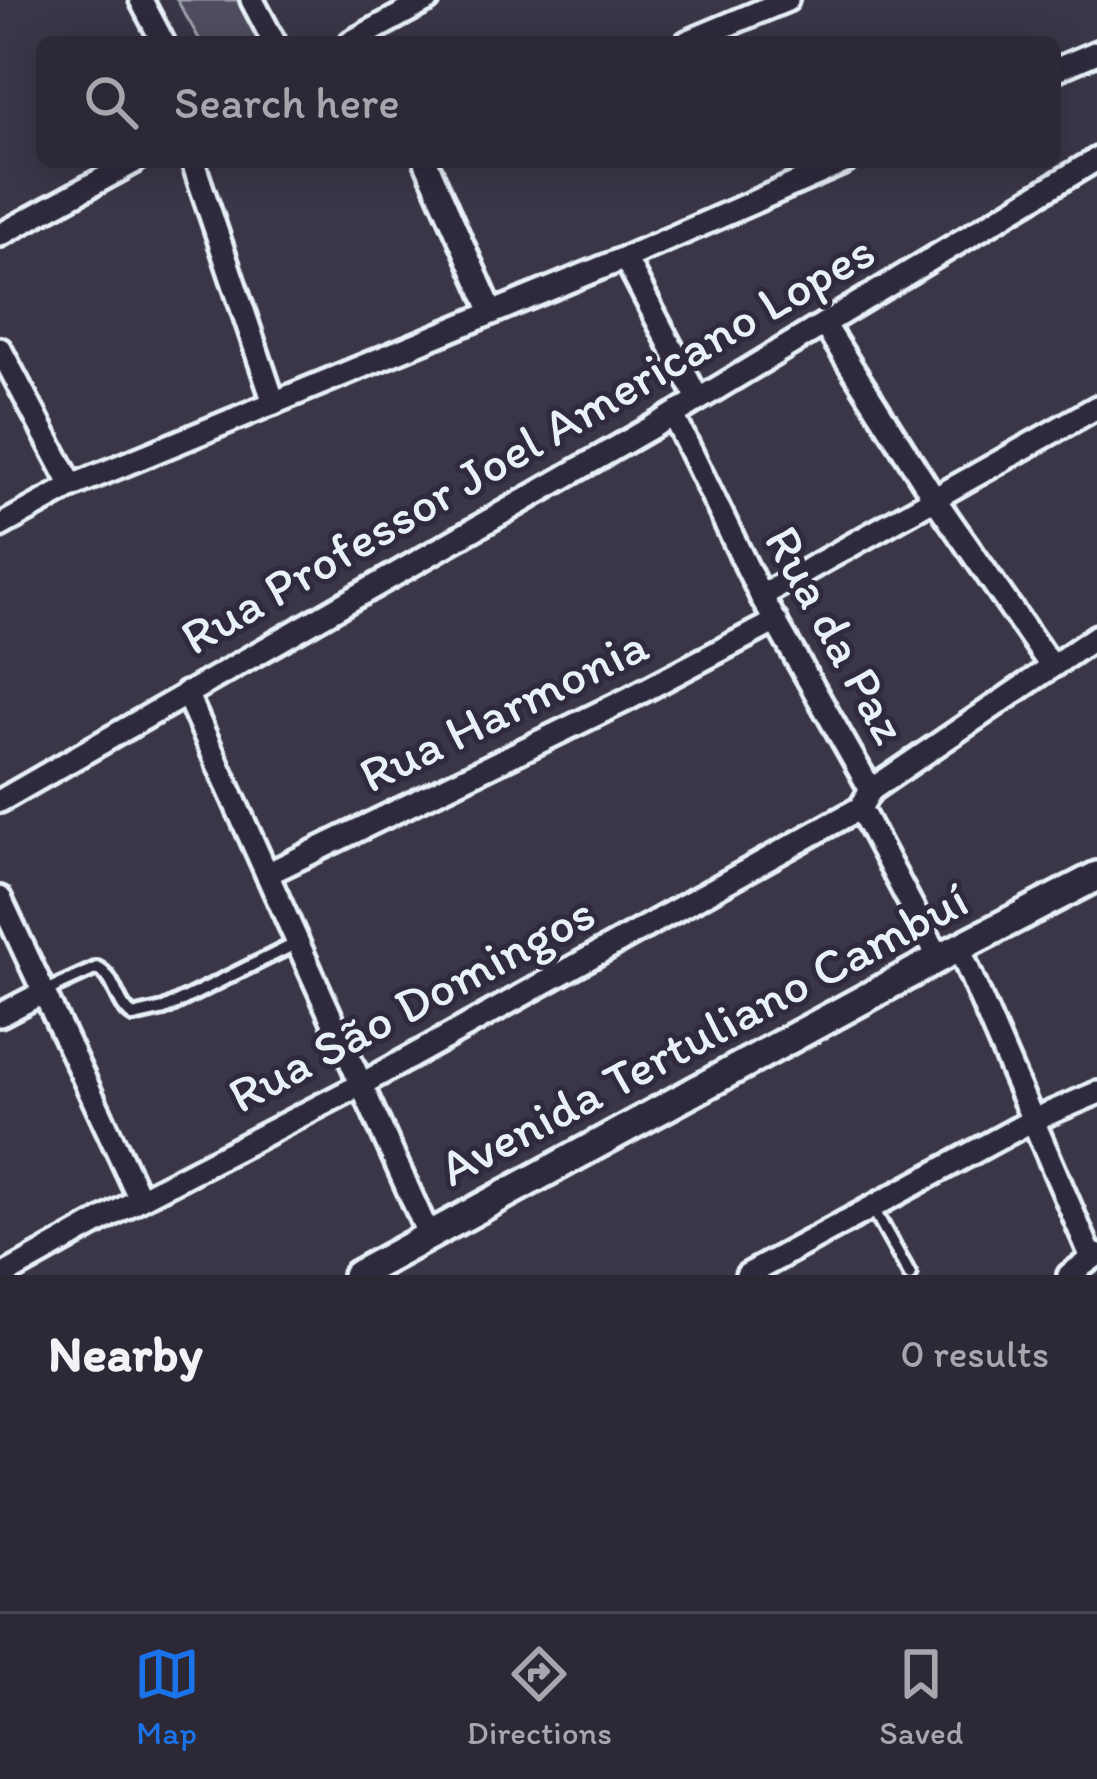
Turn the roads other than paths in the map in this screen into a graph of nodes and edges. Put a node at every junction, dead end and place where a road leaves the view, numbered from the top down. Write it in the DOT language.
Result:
graph roads {
  1 [pos="141,0"];
  2 [pos="252,0"];
  3 [pos="428,0"];
  4 [pos="787,0"];
  5 [pos="160,36"];
  6 [pos="271,36"];
  7 [pos="375,36"];
  8 [pos="701,36"];
  9 [pos="1097,52"];
  10 [pos="1061,67"];
  11 [pos="1097,159"];
  12 [pos="123,168"];
  13 [pos="196,168"];
  14 [pos="429,168"];
  15 [pos="831,168"];
  16 [pos="0,235"];
  17 [pos="625,258"];
  18 [pos="492,312"];
  19 [pos="824,324"];
  20 [pos="0,349"];
  21 [pos="697,397"];
  22 [pos="274,403"];
  23 [pos="1097,407"];
  24 [pos="673,415"];
  25 [pos="72,486"];
  26 [pos="934,498"];
  27 [pos="0,526"];
  28 [pos="761,596"];
  29 [pos="776,621"];
  30 [pos="1097,636"];
  31 [pos="1052,667"];
  32 [pos="186,693"];
  33 [pos="866,799"];
  34 [pos="0,801"];
  35 [pos="267,874"];
  36 [pos="1097,877"];
  37 [pos="0,898"];
  38 [pos="297,943"];
  39 [pos="949,953"];
  40 [pos="44,992"];
  41 [pos="0,1015"];
  42 [pos="362,1084"];
  43 [pos="1097,1094"];
  44 [pos="1031,1121"];
  45 [pos="140,1198"];
  46 [pos="871,1205"];
  47 [pos="429,1236"];
  48 [pos="1095,1257"];
  49 [pos="4,1275"];
  50 [pos="357,1275"];
  51 [pos="747,1275"];
  52 [pos="910,1275"];
  53 [pos="1070,1275"];
  1 -- 5 [label="street"];
  2 -- 6 [label="street"];
  3 -- 7 [label="street"];
  4 -- 8 [label="street"];
  9 -- 10 [label="street"];
  11 -- 19 [label="street, Rua Professor Joel Americano Lopes"];
  12 -- 16 [label="street"];
  13 -- 22 [label="street"];
  14 -- 18 [label="street"];
  15 -- 17 [label="street"];
  17 -- 18 [label="street"];
  17 -- 21 [label="street"];
  18 -- 22 [label="street"];
  19 -- 21 [label="street, Rua Professor Joel Americano Lopes"];
  19 -- 26 [label="street"];
  20 -- 25 [label="street"];
  21 -- 24 [label="street, Rua Professor Joel Americano Lopes"];
  22 -- 25 [label="street"];
  23 -- 26 [label="street"];
  24 -- 28 [label="street, Rua da Paz"];
  24 -- 32 [label="street, Rua Professor Joel Americano Lopes"];
  25 -- 27 [label="street"];
  26 -- 28 [label="street"];
  26 -- 31 [label="street"];
  28 -- 29 [label="street, Rua da Paz"];
  29 -- 33 [label="street, Rua da Paz"];
  29 -- 35 [label="street, Rua Harmonia"];
  30 -- 31 [label="street, Rua São Domingos"];
  31 -- 33 [label="street, Rua São Domingos"];
  32 -- 34 [label="street, Rua Professor Joel Americano Lopes"];
  32 -- 35 [label="street"];
  33 -- 39 [label="street, Rua da Paz"];
  33 -- 42 [label="street, Rua São Domingos"];
  35 -- 38 [label="street"];
  36 -- 39 [label="main road, Avenida Tertuliano Cambuí"];
  37 -- 40 [label="street"];
  38 -- 40 [label="lane"];
  38 -- 42 [label="street"];
  39 -- 44 [label="street, Rua da Paz"];
  39 -- 47 [label="main road, Avenida Tertuliano Cambuí"];
  40 -- 41 [label="street"];
  40 -- 45 [label="street"];
  42 -- 45 [label="street, Rua São Domingos"];
  42 -- 47 [label="street"];
  43 -- 44 [label="street"];
  44 -- 46 [label="street"];
  44 -- 48 [label="street, Rua da Paz"];
  45 -- 49 [label="street, Rua São Domingos"];
  46 -- 51 [label="street"];
  46 -- 52 [label="lane"];
  47 -- 50 [label="main road, Avenida Tertuliano Cambuí"];
  48 -- 53 [label="street"];
}
